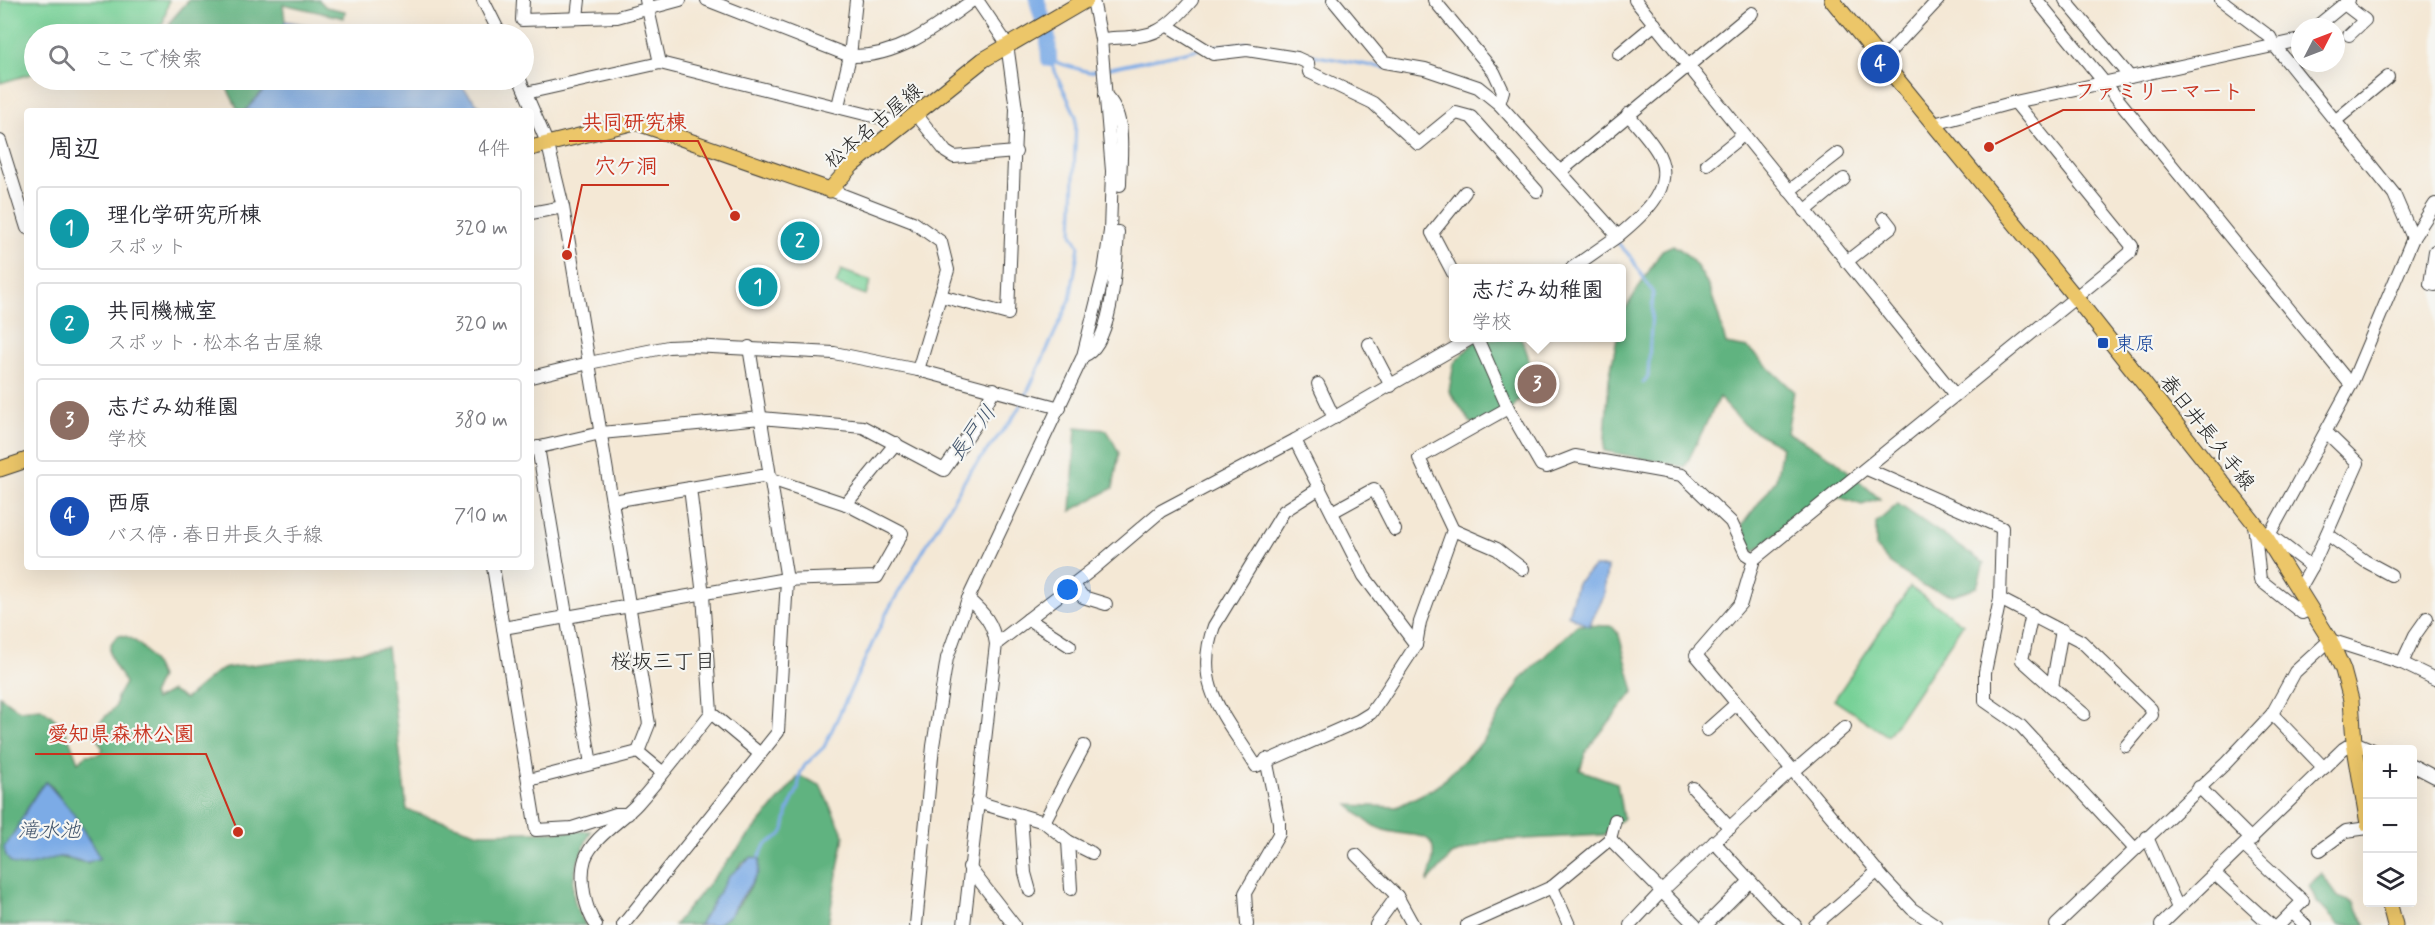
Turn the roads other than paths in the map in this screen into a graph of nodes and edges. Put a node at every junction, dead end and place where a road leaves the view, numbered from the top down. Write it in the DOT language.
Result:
graph roads {
  1 [pos="483,0"];
  2 [pos="523,0"];
  3 [pos="579,0"];
  4 [pos="680,0"];
  5 [pos="707,0"];
  6 [pos="856,0"];
  7 [pos="975,0"];
  8 [pos="1086,0"];
  9 [pos="1093,0"];
  10 [pos="1192,0"];
  11 [pos="1333,0"];
  12 [pos="1434,0"];
  13 [pos="1635,0"];
  14 [pos="1832,0"];
  15 [pos="1938,0"];
  16 [pos="2037,0"];
  17 [pos="2065,0"];
  18 [pos="2221,0"];
  19 [pos="2346,2"];
  20 [pos="647,5"];
  21 [pos="1752,13"];
  22 [pos="577,17"];
  23 [pos="2327,18"];
  24 [pos="495,24"];
  25 [pos="1655,24"];
  26 [pos="1168,26"];
  27 [pos="2345,36"];
  28 [pos="1101,39"];
  29 [pos="2291,42"];
  30 [pos="1007,44"];
  31 [pos="2274,45"];
  32 [pos="1619,54"];
  33 [pos="850,56"];
  34 [pos="1882,59"];
  35 [pos="660,63"];
  36 [pos="1688,66"];
  37 [pos="2130,77"];
  38 [pos="2388,77"];
  39 [pos="2105,83"];
  40 [pos="525,90"];
  41 [pos="526,93"];
  42 [pos="2015,102"];
  43 [pos="1499,104"];
  44 [pos="838,106"];
  45 [pos="532,108"];
  46 [pos="534,112"];
  47 [pos="1628,114"];
  48 [pos="910,119"];
  49 [pos="2335,121"];
  50 [pos="1934,124"];
  51 [pos="1743,135"];
  52 [pos="0,141"];
  53 [pos="548,145"];
  54 [pos="534,147"];
  55 [pos="1016,152"];
  56 [pos="1838,153"];
  57 [pos="1707,164"];
  58 [pos="1562,171"];
  59 [pos="1844,179"];
  60 [pos="830,190"];
  61 [pos="1537,191"];
  62 [pos="1466,192"];
  63 [pos="1789,192"];
  64 [pos="2435,204"];
  65 [pos="563,207"];
  66 [pos="1805,211"];
  67 [pos="534,212"];
  68 [pos="24,218"];
  69 [pos="1884,218"];
  70 [pos="2413,238"];
  71 [pos="1615,239"];
  72 [pos="2435,250"];
  73 [pos="1846,262"];
  74 [pos="1578,264"];
  75 [pos="1449,265"];
  76 [pos="2435,285"];
  77 [pos="941,296"];
  78 [pos="2076,298"];
  79 [pos="1465,342"];
  80 [pos="1479,342"];
  81 [pos="1369,344"];
  82 [pos="749,347"];
  83 [pos="589,363"];
  84 [pos="918,370"];
  85 [pos="534,376"];
  86 [pos="1318,384"];
  87 [pos="2351,385"];
  88 [pos="1390,386"];
  89 [pos="994,389"];
  90 [pos="1955,395"];
  91 [pos="1060,408"];
  92 [pos="1508,408"];
  93 [pos="761,418"];
  94 [pos="1334,418"];
  95 [pos="601,433"];
  96 [pos="2327,433"];
  97 [pos="1295,440"];
  98 [pos="896,443"];
  99 [pos="535,448"];
  100 [pos="24,461"];
  101 [pos="0,469"];
  102 [pos="1867,469"];
  103 [pos="771,477"];
  104 [pos="690,488"];
  105 [pos="1320,488"];
  106 [pos="614,501"];
  107 [pos="846,504"];
  108 [pos="1332,512"];
  109 [pos="2254,523"];
  110 [pos="1395,530"];
  111 [pos="1453,530"];
  112 [pos="2327,534"];
  113 [pos="2268,537"];
  114 [pos="1754,559"];
  115 [pos="2312,567"];
  116 [pos="1524,569"];
  117 [pos="493,570"];
  118 [pos="2391,575"];
  119 [pos="788,580"];
  120 [pos="1073,584"];
  121 [pos="2299,590"];
  122 [pos="703,595"];
  123 [pos="968,599"];
  124 [pos="2000,599"];
  125 [pos="1106,604"];
  126 [pos="630,606"];
  127 [pos="2311,609"];
  128 [pos="2032,614"];
  129 [pos="567,616"];
  130 [pos="2427,618"];
  131 [pos="1028,619"];
  132 [pos="503,628"];
  133 [pos="2062,630"];
  134 [pos="2330,640"];
  135 [pos="996,644"];
  136 [pos="1416,645"];
  137 [pos="1070,646"];
  138 [pos="2402,663"];
  139 [pos="2435,679"];
  140 [pos="2052,687"];
  141 [pos="1736,704"];
  142 [pos="711,713"];
  143 [pos="2084,714"];
  144 [pos="2272,714"];
  145 [pos="1845,727"];
  146 [pos="1707,730"];
  147 [pos="2354,742"];
  148 [pos="1084,746"];
  149 [pos="2126,746"];
  150 [pos="2363,746"];
  151 [pos="638,752"];
  152 [pos="759,753"];
  153 [pos="1266,759"];
  154 [pos="591,764"];
  155 [pos="2324,768"];
  156 [pos="2417,768"];
  157 [pos="1792,771"];
  158 [pos="662,772"];
  159 [pos="2435,777"];
  160 [pos="529,780"];
  161 [pos="1693,788"];
  162 [pos="2199,788"];
  163 [pos="2363,800"];
  164 [pos="977,802"];
  165 [pos="628,814"];
  166 [pos="1021,815"];
  167 [pos="1615,820"];
  168 [pos="1044,822"];
  169 [pos="2363,827"];
  170 [pos="1730,828"];
  171 [pos="2147,837"];
  172 [pos="1610,839"];
  173 [pos="1068,841"];
  174 [pos="1714,842"];
  175 [pos="2248,843"];
  176 [pos="2135,849"];
  177 [pos="2320,850"];
  178 [pos="1092,853"];
  179 [pos="1356,855"];
  180 [pos="969,867"];
  181 [pos="1878,871"];
  182 [pos="2215,874"];
  183 [pos="1750,881"];
  184 [pos="1552,887"];
  185 [pos="1071,889"];
  186 [pos="1030,891"];
  187 [pos="1662,891"];
  188 [pos="1397,896"];
  189 [pos="2390,907"];
  190 [pos="2178,908"];
  191 [pos="2292,912"];
  192 [pos="596,925"];
  193 [pos="623,925"];
  194 [pos="916,925"];
  195 [pos="964,925"];
  196 [pos="1014,925"];
  197 [pos="1247,925"];
  198 [pos="1376,925"];
  199 [pos="1413,925"];
  200 [pos="1467,925"];
  201 [pos="1569,925"];
  202 [pos="1630,925"];
  203 [pos="1695,925"];
  204 [pos="1706,925"];
  205 [pos="1795,925"];
  206 [pos="1815,925"];
  207 [pos="1936,925"];
  208 [pos="2056,925"];
  209 [pos="2161,925"];
  210 [pos="2271,925"];
  211 [pos="2279,925"];
  212 [pos="2305,925"];
  213 [pos="2395,925"];
  1 -- 24 [label="street"];
  2 -- 22 [label="street"];
  3 -- 22 [label="street"];
  4 -- 20 [label="street"];
  5 -- 33 [label="street"];
  6 -- 33 [label="street"];
  7 -- 30 [label="street"];
  7 -- 33 [label="street"];
  8 -- 30 [label="main road, 松本名古屋線"];
  9 -- 28 [label="street"];
  10 -- 26 [label="street"];
  11 -- 43 [label="street"];
  12 -- 43 [label="street"];
  13 -- 25 [label="street"];
  14 -- 34 [label="main road, 春日井長久手線"];
  15 -- 34 [label="street"];
  16 -- 39 [label="street"];
  17 -- 37 [label="street"];
  18 -- 31 [label="street"];
  19 -- 23 [label="street"];
  19 -- 27 [label="street"];
  20 -- 22 [label="street"];
  20 -- 35 [label="street"];
  21 -- 36 [label="street"];
  25 -- 32 [label="street"];
  25 -- 36 [label="street"];
  26 -- 28 [label="street"];
  26 -- 61 [label="street"];
  28 -- 91 [label="street"];
  29 -- 31 [label="street"];
  30 -- 48 [label="main road, 松本名古屋線"];
  30 -- 55 [label="street"];
  31 -- 37 [label="street"];
  31 -- 49 [label="street"];
  33 -- 44 [label="street"];
  34 -- 50 [label="main road, 春日井長久手線"];
  35 -- 41 [label="street"];
  35 -- 44 [label="street"];
  36 -- 47 [label="street"];
  36 -- 51 [label="street"];
  37 -- 39 [label="street"];
  38 -- 49 [label="street"];
  39 -- 42 [label="street"];
  39 -- 87 [label="street"];
  40 -- 41 [label="street"];
  41 -- 45 [label="street"];
  42 -- 50 [label="street"];
  42 -- 78 [label="street"];
  43 -- 58 [label="street"];
  44 -- 48 [label="street"];
  46 -- 53 [label="street"];
  47 -- 58 [label="street"];
  47 -- 71 [label="street"];
  48 -- 55 [label="street"];
  48 -- 60 [label="main road, 松本名古屋線"];
  49 -- 70 [label="street"];
  50 -- 78 [label="main road, 春日井長久手線"];
  51 -- 57 [label="street"];
  51 -- 63 [label="street"];
  52 -- 68 [label="street"];
  53 -- 54 [label="main road, 松本名古屋線"];
  53 -- 60 [label="main road, 松本名古屋線"];
  53 -- 65 [label="street"];
  55 -- 77 [label="street"];
  56 -- 63 [label="street"];
  58 -- 71 [label="street"];
  59 -- 66 [label="street"];
  60 -- 77 [label="street"];
  62 -- 75 [label="street"];
  63 -- 66 [label="street"];
  64 -- 70 [label="street"];
  65 -- 67 [label="street"];
  65 -- 83 [label="street"];
  66 -- 73 [label="street"];
  69 -- 73 [label="street"];
  70 -- 87 [label="street"];
  71 -- 74 [label="street"];
  72 -- 76 [label="street"];
  73 -- 90 [label="street"];
  77 -- 84 [label="street"];
  78 -- 90 [label="street"];
  78 -- 109 [label="main road, 春日井長久手線"];
  79 -- 88 [label="street"];
  80 -- 92 [label="street"];
  81 -- 88 [label="street"];
  82 -- 83 [label="street"];
  82 -- 84 [label="street"];
  82 -- 93 [label="street"];
  83 -- 85 [label="street"];
  83 -- 95 [label="street"];
  84 -- 89 [label="street"];
  86 -- 94 [label="street"];
  87 -- 96 [label="street"];
  88 -- 94 [label="street"];
  89 -- 91 [label="street"];
  89 -- 98 [label="street"];
  90 -- 102 [label="street"];
  91 -- 123 [label="street"];
  92 -- 111 [label="street"];
  92 -- 114 [label="street"];
  93 -- 95 [label="street"];
  93 -- 98 [label="street"];
  93 -- 103 [label="street"];
  94 -- 97 [label="street"];
  95 -- 99 [label="street"];
  95 -- 106 [label="street"];
  96 -- 112 [label="street"];
  96 -- 113 [label="street"];
  97 -- 105 [label="street"];
  97 -- 120 [label="street"];
  98 -- 107 [label="street"];
  99 -- 129 [label="street"];
  100 -- 101 [label="main road"];
  102 -- 114 [label="street"];
  102 -- 124 [label="street"];
  103 -- 104 [label="street"];
  103 -- 107 [label="street"];
  103 -- 119 [label="street"];
  104 -- 106 [label="street"];
  104 -- 122 [label="street"];
  105 -- 108 [label="street"];
  105 -- 153 [label="street"];
  106 -- 126 [label="street"];
  107 -- 119 [label="street"];
  108 -- 110 [label="street"];
  108 -- 136 [label="street"];
  109 -- 113 [label="main road, 春日井長久手線"];
  109 -- 127 [label="street"];
  111 -- 116 [label="street"];
  111 -- 136 [label="street"];
  112 -- 115 [label="street"];
  112 -- 118 [label="street"];
  113 -- 115 [label="street"];
  113 -- 121 [label="main road, 春日井長久手線"];
  114 -- 141 [label="street"];
  115 -- 121 [label="street"];
  117 -- 132 [label="street"];
  119 -- 122 [label="street"];
  119 -- 152 [label="street"];
  120 -- 125 [label="street"];
  120 -- 131 [label="street"];
  121 -- 127 [label="main road, 春日井長久手線"];
  122 -- 126 [label="street"];
  122 -- 142 [label="street"];
  123 -- 135 [label="street"];
  123 -- 194 [label="street"];
  124 -- 128 [label="street"];
  124 -- 176 [label="street"];
  126 -- 129 [label="street"];
  126 -- 151 [label="street"];
  127 -- 134 [label="main road, 春日井長久手線"];
  128 -- 133 [label="street"];
  128 -- 140 [label="street"];
  129 -- 132 [label="street"];
  129 -- 154 [label="street"];
  130 -- 138 [label="street"];
  131 -- 135 [label="street"];
  131 -- 137 [label="street"];
  132 -- 160 [label="street"];
  133 -- 140 [label="street"];
  133 -- 149 [label="street"];
  134 -- 138 [label="street"];
  134 -- 144 [label="street"];
  134 -- 147 [label="main road, 春日井長久手線"];
  135 -- 164 [label="street"];
  136 -- 153 [label="street"];
  138 -- 139 [label="street"];
  140 -- 143 [label="street"];
  141 -- 146 [label="street"];
  141 -- 157 [label="street"];
  142 -- 152 [label="street"];
  142 -- 158 [label="street"];
  144 -- 155 [label="street"];
  144 -- 162 [label="street"];
  145 -- 157 [label="street"];
  147 -- 150 [label="street"];
  147 -- 155 [label="street"];
  147 -- 163 [label="main road, 春日井長久手線"];
  148 -- 168 [label="street"];
  151 -- 154 [label="street"];
  151 -- 158 [label="street"];
  152 -- 193 [label="street"];
  153 -- 197 [label="street"];
  154 -- 160 [label="street"];
  155 -- 175 [label="street"];
  156 -- 159 [label="street"];
  157 -- 170 [label="street"];
  157 -- 181 [label="street"];
  158 -- 165 [label="street"];
  160 -- 165 [label="street"];
  161 -- 170 [label="street"];
  162 -- 171 [label="street"];
  162 -- 175 [label="street"];
  164 -- 166 [label="street"];
  164 -- 180 [label="street"];
  165 -- 192 [label="street"];
  166 -- 168 [label="street"];
  166 -- 186 [label="street"];
  167 -- 172 [label="street"];
  168 -- 173 [label="street"];
  169 -- 177 [label="street"];
  170 -- 174 [label="street"];
  171 -- 176 [label="street"];
  171 -- 190 [label="street"];
  172 -- 184 [label="street"];
  172 -- 187 [label="street"];
  173 -- 178 [label="street"];
  173 -- 185 [label="street"];
  174 -- 183 [label="street"];
  174 -- 187 [label="street"];
  175 -- 182 [label="street"];
  175 -- 191 [label="street"];
  176 -- 208 [label="street"];
  179 -- 188 [label="street"];
  180 -- 195 [label="street"];
  180 -- 196 [label="street"];
  181 -- 206 [label="street"];
  181 -- 207 [label="street"];
  182 -- 190 [label="street"];
  182 -- 210 [label="street"];
  183 -- 204 [label="street"];
  183 -- 205 [label="street"];
  184 -- 200 [label="street"];
  184 -- 201 [label="street"];
  187 -- 202 [label="street"];
  187 -- 203 [label="street"];
  188 -- 198 [label="street"];
  188 -- 199 [label="street"];
  189 -- 213 [label="main road"];
  190 -- 209 [label="street"];
  191 -- 211 [label="street"];
  191 -- 212 [label="street"];
}
